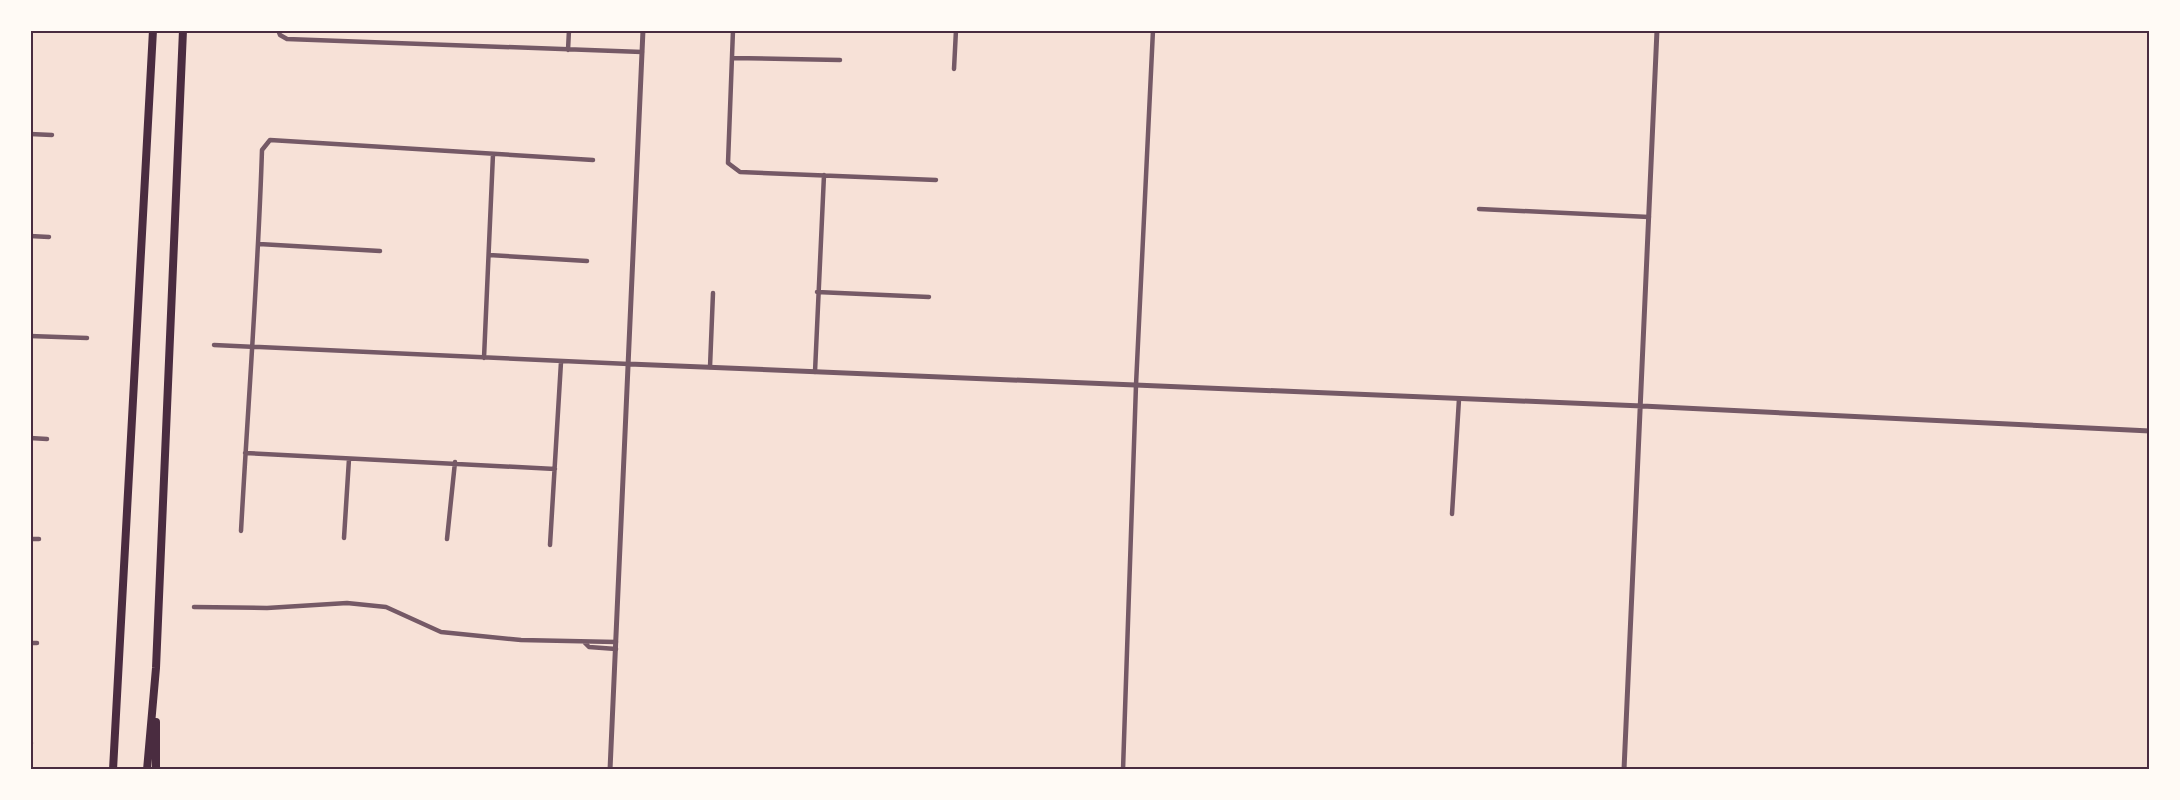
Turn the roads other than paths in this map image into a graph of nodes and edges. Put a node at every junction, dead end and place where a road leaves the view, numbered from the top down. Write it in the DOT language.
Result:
graph roads {
  1 [pos="153,30"];
  2 [pos="183,30"];
  3 [pos="569,30"];
  4 [pos="643,30"];
  5 [pos="733,30"];
  6 [pos="956,30"];
  7 [pos="1153,30"];
  8 [pos="1657,30"];
  9 [pos="279,33"];
  10 [pos="568,50"];
  11 [pos="642,52"];
  12 [pos="732,58"];
  13 [pos="840,60"];
  14 [pos="954,69"];
  15 [pos="30,134"];
  16 [pos="52,135"];
  17 [pos="493,154"];
  18 [pos="593,160"];
  19 [pos="824,175"];
  20 [pos="936,180"];
  21 [pos="1479,209"];
  22 [pos="1649,217"];
  23 [pos="30,236"];
  24 [pos="49,237"];
  25 [pos="259,244"];
  26 [pos="380,251"];
  27 [pos="489,255"];
  28 [pos="587,261"];
  29 [pos="817,292"];
  30 [pos="713,293"];
  31 [pos="929,297"];
  32 [pos="30,336"];
  33 [pos="87,338"];
  34 [pos="214,345"];
  35 [pos="254,347"];
  36 [pos="484,358"];
  37 [pos="561,362"];
  38 [pos="629,364"];
  39 [pos="710,367"];
  40 [pos="815,372"];
  41 [pos="1136,385"];
  42 [pos="1459,399"];
  43 [pos="1642,406"];
  44 [pos="2150,431"];
  45 [pos="30,438"];
  46 [pos="47,439"];
  47 [pos="245,453"];
  48 [pos="349,459"];
  49 [pos="455,462"];
  50 [pos="555,469"];
  51 [pos="1452,514"];
  52 [pos="241,531"];
  53 [pos="344,538"];
  54 [pos="30,539"];
  55 [pos="447,539"];
  56 [pos="39,540"];
  57 [pos="550,545"];
  58 [pos="194,607"];
  59 [pos="616,642"];
  60 [pos="30,643"];
  61 [pos="37,643"];
  62 [pos="585,643"];
  63 [pos="616,649"];
  64 [pos="156,668"];
  65 [pos="113,770"];
  66 [pos="147,770"];
  67 [pos="156,770"];
  68 [pos="610,770"];
  69 [pos="1123,770"];
  70 [pos="1624,770"];
  1 -- 65 [label="highway"];
  2 -- 64 [label="highway"];
  3 -- 10 [label="street"];
  4 -- 11 [label="street"];
  5 -- 12 [label="street"];
  6 -- 14 [label="street"];
  7 -- 41 [label="street"];
  8 -- 22 [label="street"];
  9 -- 10 [label="street"];
  10 -- 11 [label="street"];
  11 -- 38 [label="street"];
  12 -- 13 [label="street"];
  12 -- 19 [label="street"];
  15 -- 16 [label="street"];
  17 -- 18 [label="street"];
  17 -- 25 [label="street"];
  17 -- 27 [label="street"];
  19 -- 20 [label="street"];
  19 -- 29 [label="street"];
  21 -- 22 [label="street"];
  22 -- 43 [label="street"];
  23 -- 24 [label="street"];
  25 -- 26 [label="street"];
  25 -- 35 [label="street"];
  27 -- 28 [label="street"];
  27 -- 36 [label="street"];
  29 -- 31 [label="street"];
  29 -- 40 [label="street"];
  30 -- 39 [label="street"];
  32 -- 33 [label="street"];
  34 -- 35 [label="street"];
  35 -- 36 [label="street"];
  35 -- 47 [label="street"];
  36 -- 37 [label="street"];
  37 -- 38 [label="street"];
  37 -- 50 [label="street"];
  38 -- 39 [label="street"];
  38 -- 59 [label="street"];
  39 -- 40 [label="street"];
  40 -- 41 [label="street"];
  41 -- 42 [label="street"];
  41 -- 69 [label="street"];
  42 -- 43 [label="street"];
  42 -- 51 [label="street"];
  43 -- 44 [label="street"];
  43 -- 70 [label="street"];
  45 -- 46 [label="street"];
  47 -- 48 [label="street"];
  47 -- 52 [label="street"];
  48 -- 49 [label="street"];
  48 -- 53 [label="street"];
  49 -- 50 [label="street"];
  49 -- 55 [label="street"];
  50 -- 57 [label="street"];
  54 -- 56 [label="street"];
  58 -- 62 [label="street"];
  59 -- 62 [label="street"];
  59 -- 63 [label="street"];
  60 -- 61 [label="street"];
  62 -- 63 [label="street"];
  63 -- 68 [label="street"];
  64 -- 66 [label="highway"];
  64 -- 67 [label="highway"];
}
